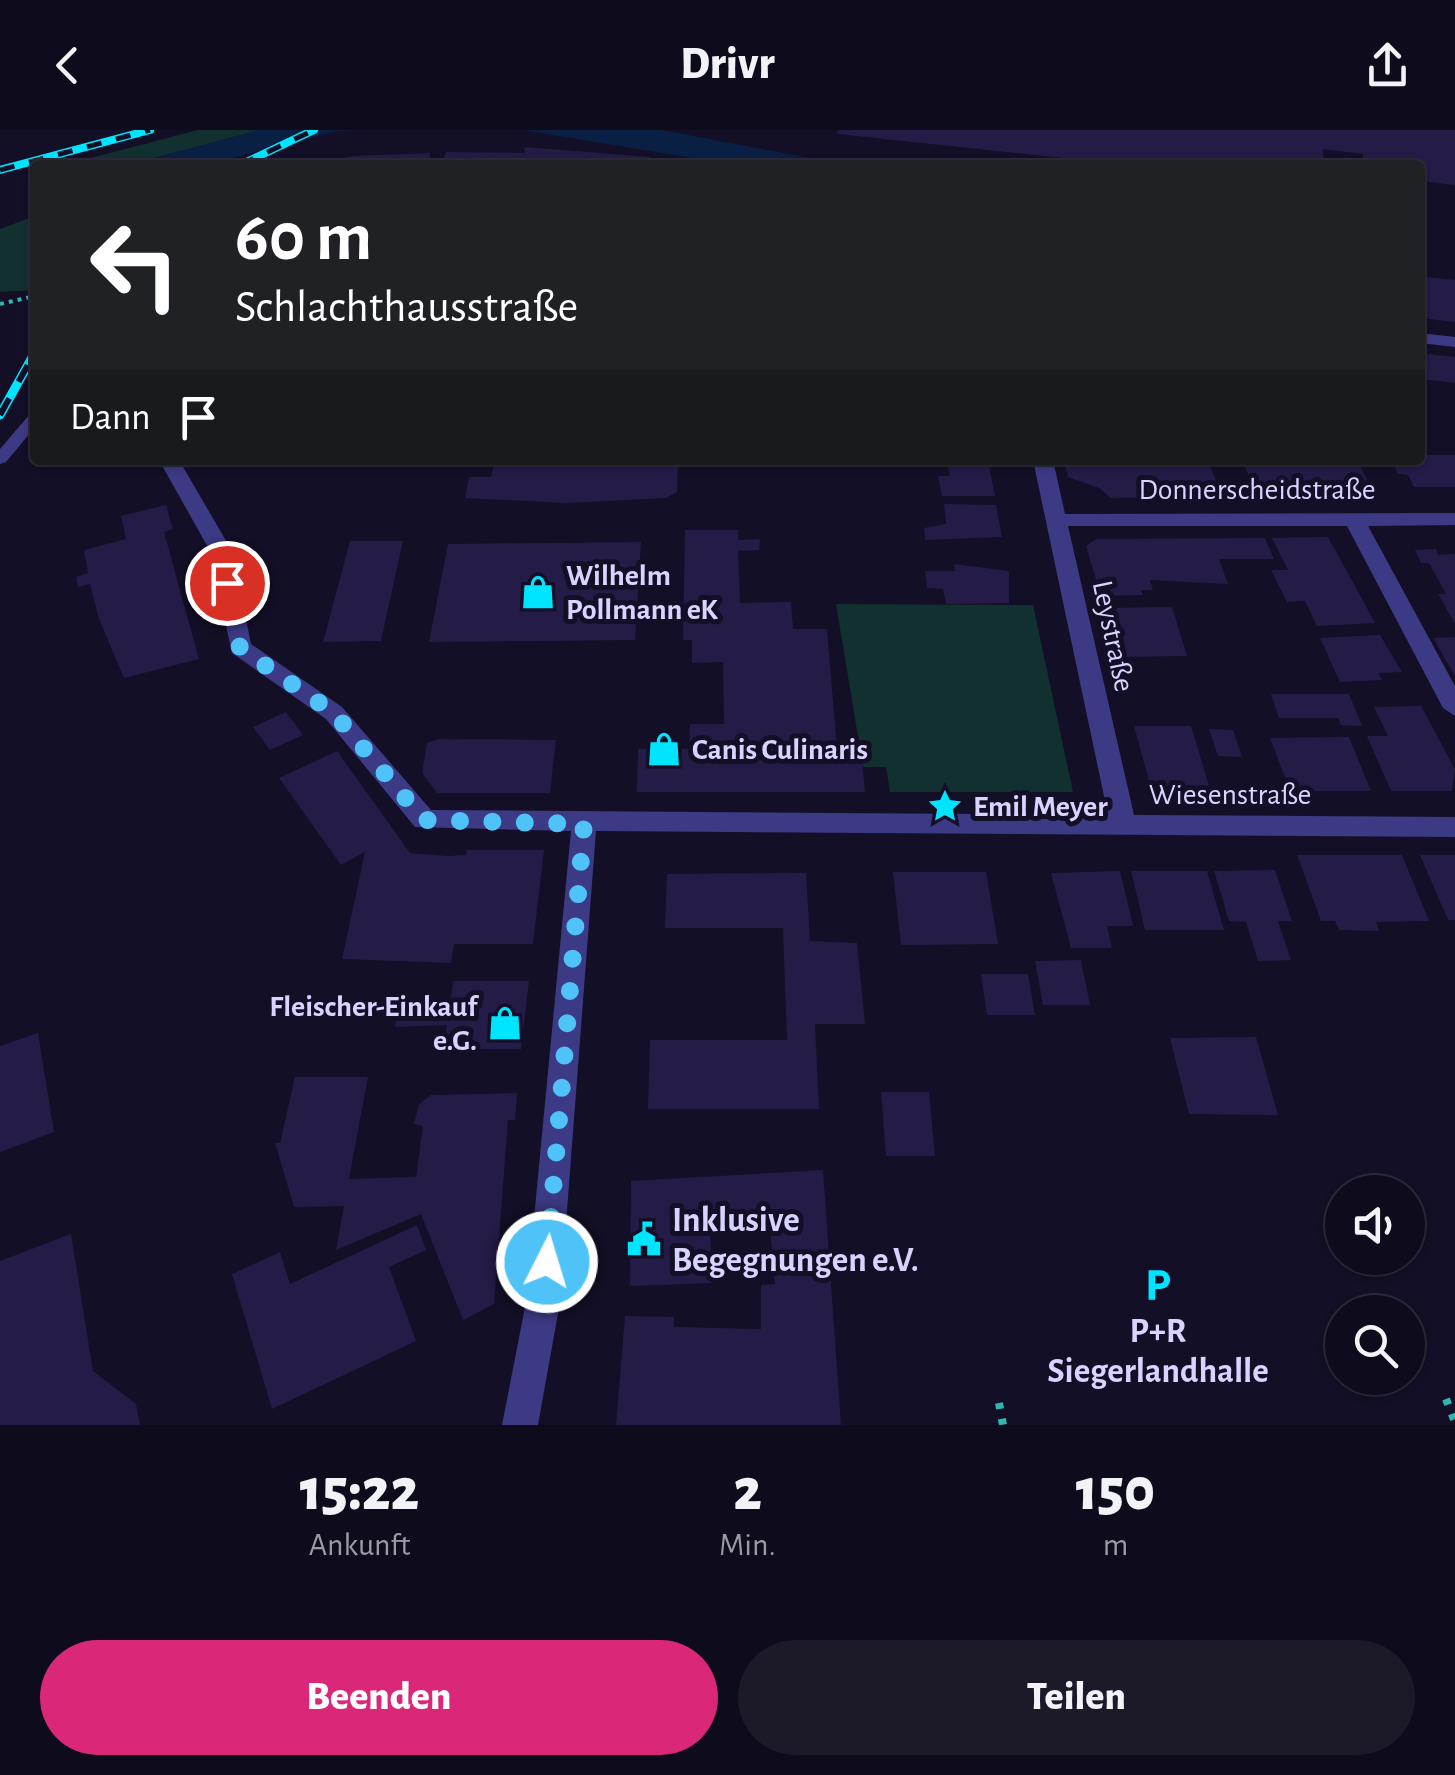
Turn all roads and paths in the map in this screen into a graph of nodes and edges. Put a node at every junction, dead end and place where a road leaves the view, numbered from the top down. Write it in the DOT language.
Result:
graph roads {
  1 [pos="30,297"];
  2 [pos="0,304"];
  3 [pos="1425,339"];
  4 [pos="1455,342"];
  5 [pos="30,423"];
  6 [pos="0,459"];
  7 [pos="172,465"];
  8 [pos="1044,465"];
  9 [pos="1353,518"];
  10 [pos="1455,518"];
  11 [pos="1058,520"];
  12 [pos="1455,708"];
  13 [pos="584,824"];
  14 [pos="1123,826"];
  15 [pos="1455,827"];
  16 [pos="1446,1399"];
  17 [pos="999,1403"];
  18 [pos="1455,1422"];
  19 [pos="520,1425"];
  20 [pos="1003,1425"];
  1 -- 2 [label="path"];
  3 -- 4 [label="street"];
  5 -- 6 [label="lane"];
  7 -- 13 [label="street, Wiesenstraße"];
  8 -- 11 [label="street, Leystraße"];
  9 -- 10 [label="street, Donnerscheidstraße"];
  9 -- 11 [label="street, Donnerscheidstraße"];
  9 -- 12 [label="street"];
  11 -- 14 [label="street, Leystraße"];
  13 -- 14 [label="street, Wiesenstraße"];
  13 -- 19 [label="street"];
  14 -- 15 [label="street, Wiesenstraße"];
  16 -- 18 [label="path"];
  17 -- 20 [label="path"];
}
